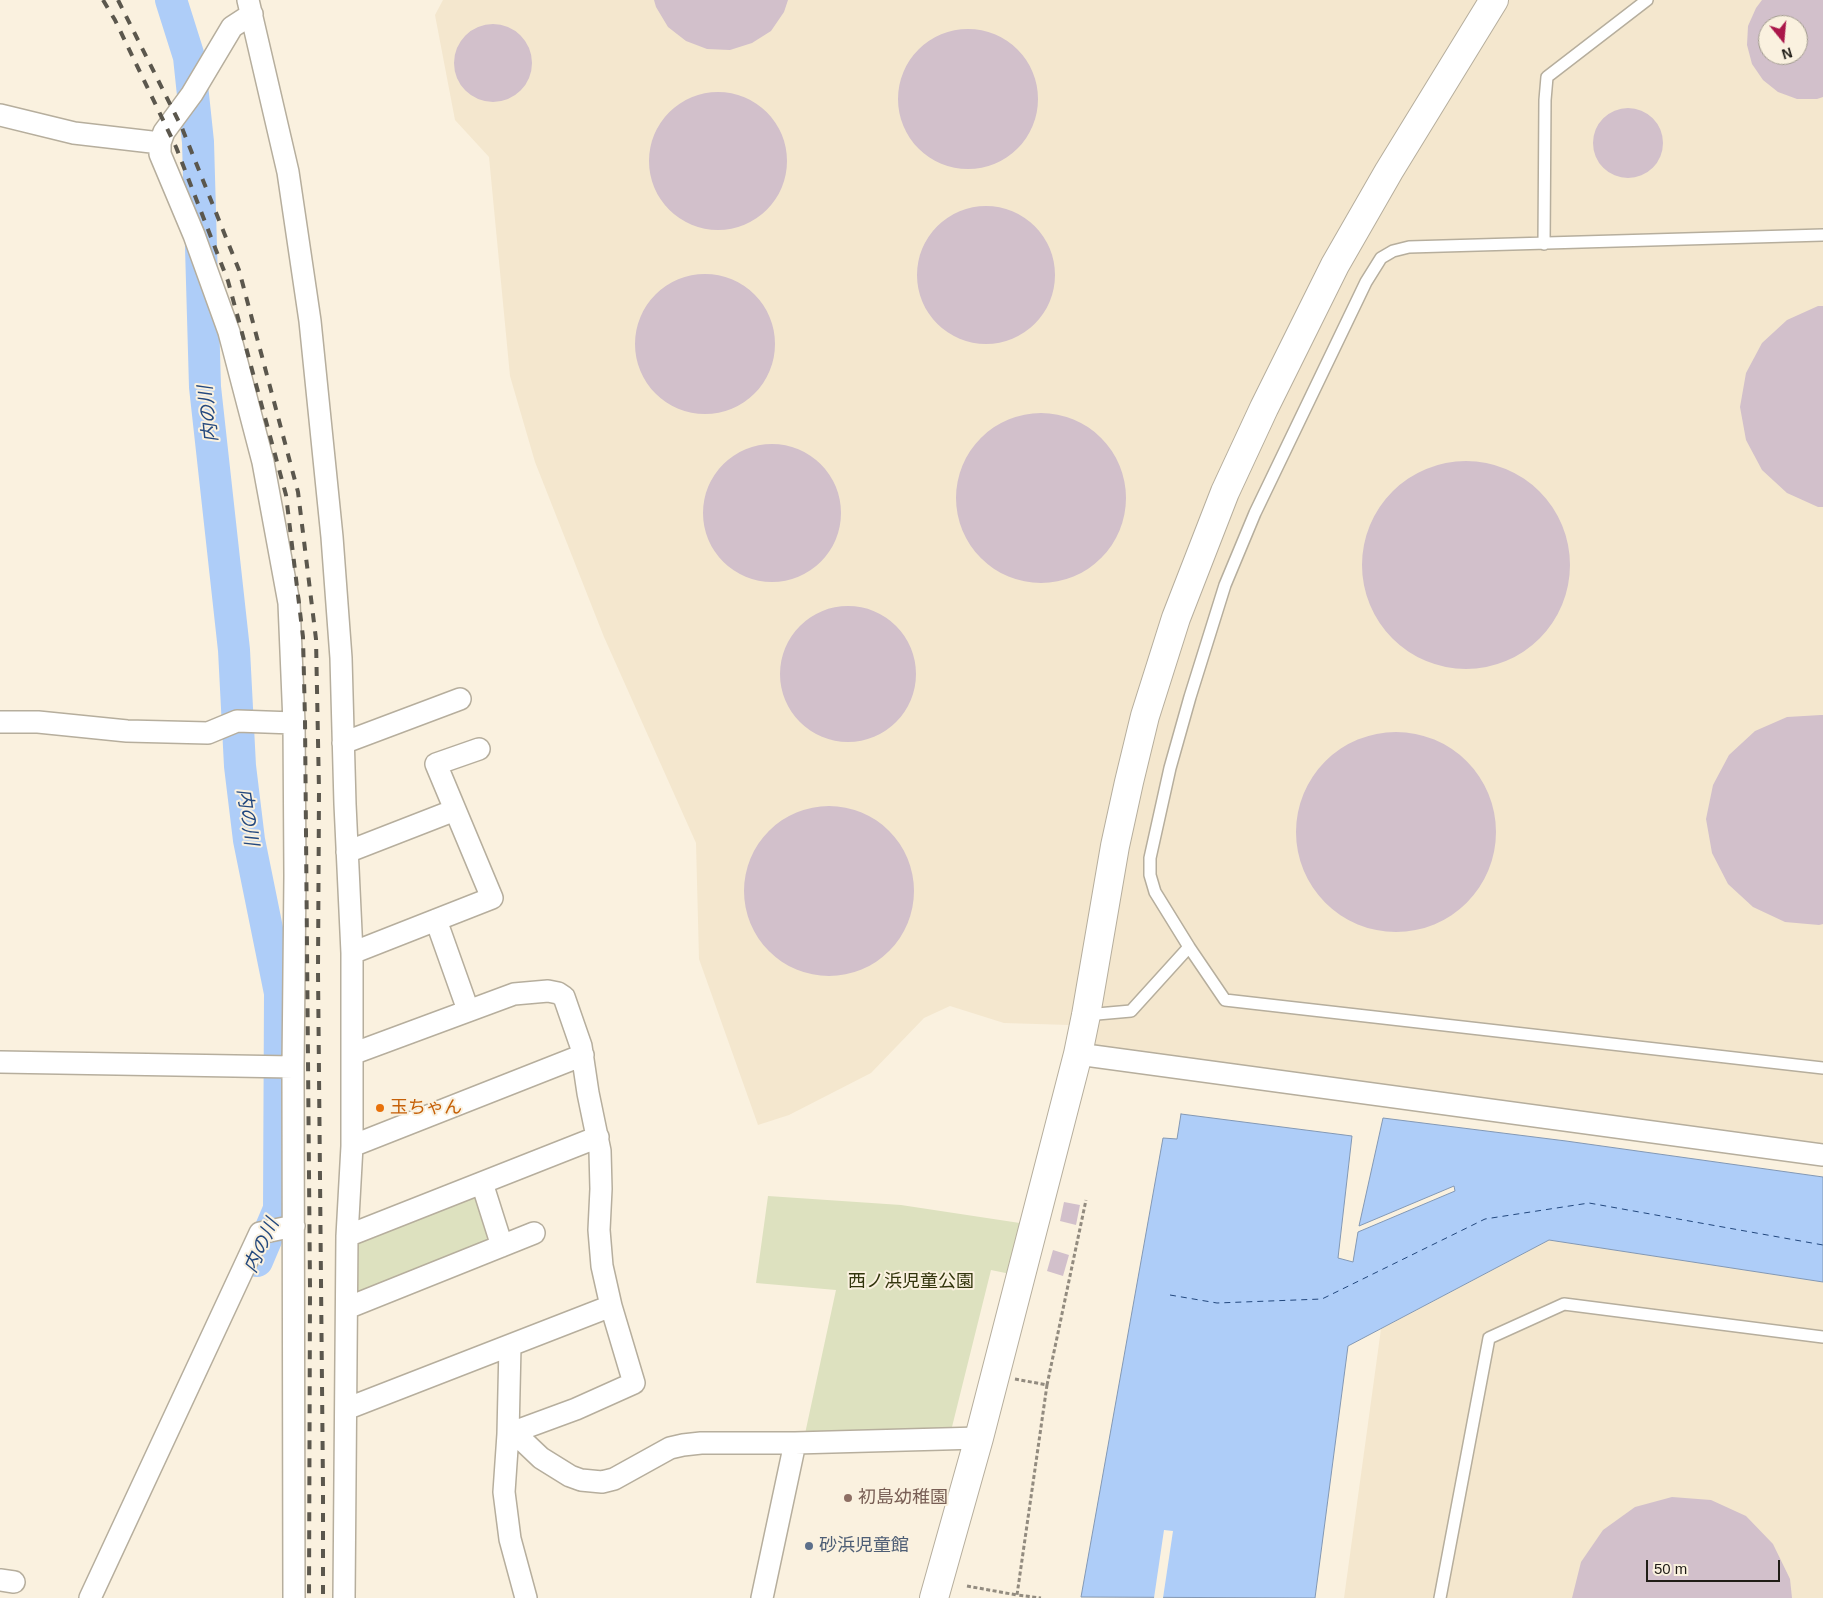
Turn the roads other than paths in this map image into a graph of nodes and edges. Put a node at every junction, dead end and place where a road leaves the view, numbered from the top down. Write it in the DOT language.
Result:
graph roads {
  1 [pos="1494,0"];
  2 [pos="1647,0"];
  3 [pos="250,7"];
  4 [pos="0,115"];
  5 [pos="160,143"];
  6 [pos="1823,235"];
  7 [pos="1544,244"];
  8 [pos="460,699"];
  9 [pos="0,722"];
  10 [pos="294,722"];
  11 [pos="343,743"];
  12 [pos="479,749"];
  13 [pos="455,810"];
  14 [pos="347,852"];
  15 [pos="436,920"];
  16 [pos="1189,948"];
  17 [pos="352,954"];
  18 [pos="468,1010"];
  19 [pos="1086,1015"];
  20 [pos="352,1054"];
  21 [pos="1078,1054"];
  22 [pos="583,1055"];
  23 [pos="0,1062"];
  24 [pos="293,1067"];
  25 [pos="1823,1068"];
  26 [pos="598,1137"];
  27 [pos="352,1146"];
  28 [pos="1823,1155"];
  29 [pos="482,1183"];
  30 [pos="294,1226"];
  31 [pos="534,1233"];
  32 [pos="348,1236"];
  33 [pos="502,1246"];
  34 [pos="611,1306"];
  35 [pos="347,1308"];
  36 [pos="1823,1337"];
  37 [pos="510,1346"];
  38 [pos="346,1409"];
  39 [pos="508,1434"];
  40 [pos="979,1438"];
  41 [pos="795,1443"];
  42 [pos="90,1598"];
  43 [pos="294,1598"];
  44 [pos="344,1598"];
  45 [pos="526,1598"];
  46 [pos="762,1598"];
  47 [pos="934,1598"];
  48 [pos="1440,1598"];
  1 -- 19 [label="street"];
  2 -- 7 [label="lane"];
  3 -- 5 [label="street"];
  3 -- 11 [label="street"];
  4 -- 5 [label="street"];
  5 -- 10 [label="street"];
  6 -- 7 [label="lane"];
  7 -- 16 [label="lane"];
  8 -- 11 [label="street"];
  9 -- 10 [label="street"];
  10 -- 24 [label="street"];
  11 -- 14 [label="street"];
  12 -- 13 [label="street"];
  13 -- 14 [label="street"];
  13 -- 15 [label="street"];
  14 -- 17 [label="street"];
  15 -- 17 [label="street"];
  15 -- 18 [label="street"];
  16 -- 19 [label="lane"];
  16 -- 25 [label="lane"];
  17 -- 20 [label="street"];
  18 -- 20 [label="street"];
  18 -- 22 [label="street"];
  19 -- 21 [label="street"];
  20 -- 27 [label="street"];
  21 -- 28 [label="street"];
  21 -- 40 [label="street"];
  22 -- 26 [label="street"];
  22 -- 27 [label="street"];
  23 -- 24 [label="street"];
  24 -- 30 [label="street"];
  26 -- 29 [label="street"];
  26 -- 34 [label="street"];
  27 -- 32 [label="street"];
  29 -- 32 [label="street"];
  29 -- 33 [label="street"];
  30 -- 42 [label="street"];
  30 -- 43 [label="street"];
  31 -- 33 [label="street"];
  32 -- 35 [label="street"];
  33 -- 35 [label="street"];
  34 -- 37 [label="street"];
  34 -- 39 [label="street"];
  35 -- 38 [label="street"];
  36 -- 48 [label="lane"];
  37 -- 38 [label="street"];
  37 -- 39 [label="street"];
  38 -- 44 [label="street"];
  39 -- 41 [label="street"];
  39 -- 45 [label="street"];
  40 -- 41 [label="street"];
  40 -- 47 [label="street"];
  41 -- 46 [label="street"];
}
